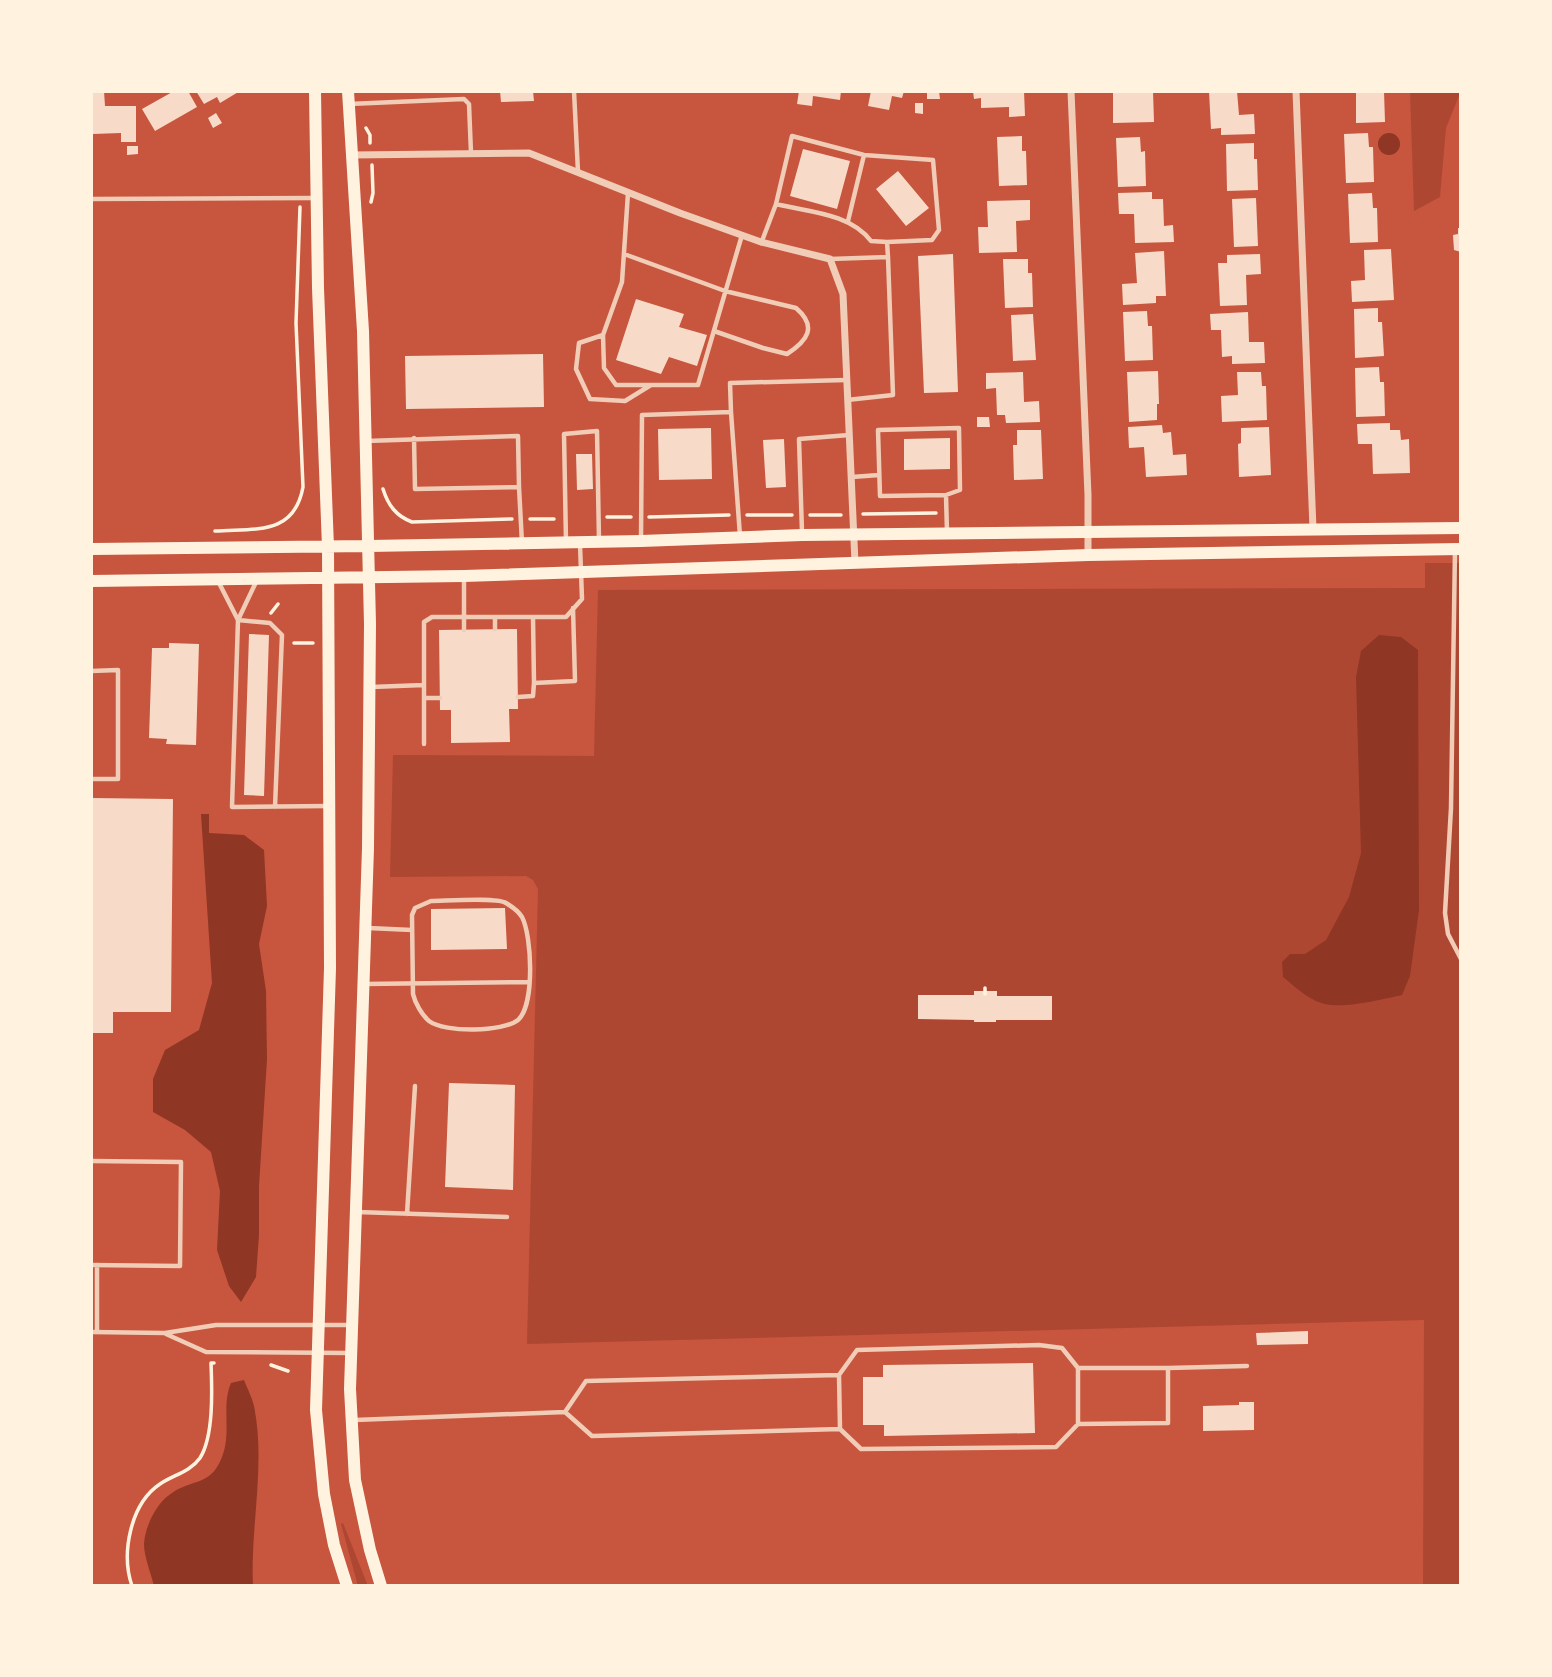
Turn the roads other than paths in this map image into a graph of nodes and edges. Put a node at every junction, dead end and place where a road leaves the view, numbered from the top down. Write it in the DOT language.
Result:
graph roads {
  1 [pos="315,91"];
  2 [pos="574,91"];
  3 [pos="1072,91"];
  4 [pos="1296,91"];
  5 [pos="348,97"];
  6 [pos="471,153"];
  7 [pos="352,155"];
  8 [pos="864,155"];
  9 [pos="578,172"];
  10 [pos="628,192"];
  11 [pos="316,198"];
  12 [pos="91,199"];
  13 [pos="776,204"];
  14 [pos="848,221"];
  15 [pos="742,235"];
  16 [pos="761,242"];
  17 [pos="887,242"];
  18 [pos="624,254"];
  19 [pos="888,257"];
  20 [pos="830,258"];
  21 [pos="725,291"];
  22 [pos="713,331"];
  23 [pos="603,335"];
  24 [pos="847,380"];
  25 [pos="651,385"];
  26 [pos="848,400"];
  27 [pos="730,412"];
  28 [pos="849,435"];
  29 [pos="414,438"];
  30 [pos="366,441"];
  31 [pos="879,475"];
  32 [pos="851,477"];
  33 [pos="519,488"];
  34 [pos="946,495"];
  35 [pos="1457,528"];
  36 [pos="1313,529"];
  37 [pos="947,533"];
  38 [pos="1089,533"];
  39 [pos="802,534"];
  40 [pos="853,534"];
  41 [pos="740,537"];
  42 [pos="599,541"];
  43 [pos="641,541"];
  44 [pos="522,542"];
  45 [pos="573,542"];
  46 [pos="369,546"];
  47 [pos="328,547"];
  48 [pos="91,549"];
  49 [pos="1458,549"];
  50 [pos="1088,555"];
  51 [pos="855,564"];
  52 [pos="581,573"];
  53 [pos="464,576"];
  54 [pos="370,577"];
  55 [pos="257,579"];
  56 [pos="328,579"];
  57 [pos="217,580"];
  58 [pos="91,581"];
  59 [pos="573,608"];
  60 [pos="465,617"];
  61 [pos="495,617"];
  62 [pos="533,617"];
  63 [pos="238,620"];
  64 [pos="495,629"];
  65 [pos="464,630"];
  66 [pos="91,671"];
  67 [pos="534,683"];
  68 [pos="424,685"];
  69 [pos="370,687"];
  70 [pos="518,697"];
  71 [pos="424,698"];
  72 [pos="440,698"];
  73 [pos="424,744"];
  74 [pos="91,779"];
  75 [pos="329,806"];
  76 [pos="275,807"];
  77 [pos="364,928"];
  78 [pos="412,930"];
  79 [pos="1461,959"];
  80 [pos="530,982"];
  81 [pos="413,983"];
  82 [pos="363,984"];
  83 [pos="415,1086"];
  84 [pos="91,1161"];
  85 [pos="355,1212"];
  86 [pos="407,1214"];
  87 [pos="507,1217"];
  88 [pos="94,1265"];
  89 [pos="318,1325"];
  90 [pos="351,1325"];
  91 [pos="94,1332"];
  92 [pos="165,1333"];
  93 [pos="317,1352"];
  94 [pos="350,1353"];
  95 [pos="1247,1366"];
  96 [pos="1168,1367"];
  97 [pos="1078,1368"];
  98 [pos="839,1375"];
  99 [pos="565,1412"];
  100 [pos="351,1420"];
  101 [pos="1078,1424"];
  102 [pos="839,1429"];
  103 [pos="347,1586"];
  104 [pos="381,1586"];
  1 -- 11 [label="main road"];
  2 -- 9 [label="lane"];
  3 -- 38 [label="street"];
  4 -- 36 [label="street"];
  5 -- 6 [label="lane"];
  5 -- 7 [label="main road"];
  6 -- 7 [label="street"];
  6 -- 9 [label="street"];
  7 -- 30 [label="main road"];
  8 -- 13 [label="lane"];
  8 -- 14 [label="lane"];
  8 -- 17 [label="lane"];
  9 -- 10 [label="street"];
  10 -- 15 [label="street"];
  10 -- 18 [label="lane"];
  11 -- 12 [label="lane"];
  11 -- 47 [label="main road"];
  13 -- 14 [label="lane"];
  13 -- 16 [label="lane"];
  14 -- 17 [label="lane"];
  15 -- 16 [label="street"];
  15 -- 21 [label="lane"];
  16 -- 20 [label="street"];
  17 -- 19 [label="lane"];
  18 -- 21 [label="lane"];
  18 -- 23 [label="lane"];
  19 -- 20 [label="lane"];
  19 -- 26 [label="lane"];
  20 -- 24 [label="street"];
  21 -- 22 [label="lane"];
  21 -- 22 [label="lane"];
  22 -- 25 [label="lane"];
  23 -- 25 [label="lane"];
  23 -- 25 [label="lane"];
  24 -- 26 [label="street"];
  24 -- 27 [label="lane"];
  26 -- 28 [label="street"];
  27 -- 41 [label="lane"];
  27 -- 43 [label="lane"];
  28 -- 32 [label="street"];
  28 -- 39 [label="lane"];
  29 -- 30 [label="lane"];
  29 -- 33 [label="lane"];
  29 -- 33 [label="lane"];
  30 -- 46 [label="main road"];
  31 -- 32 [label="lane"];
  31 -- 34 [label="lane"];
  31 -- 34 [label="lane"];
  32 -- 40 [label="street"];
  33 -- 44 [label="lane"];
  34 -- 37 [label="lane"];
  35 -- 36 [label="main road"];
  36 -- 38 [label="main road"];
  37 -- 38 [label="main road"];
  37 -- 40 [label="main road"];
  38 -- 50 [label="street"];
  39 -- 40 [label="main road"];
  39 -- 41 [label="main road"];
  40 -- 51 [label="street"];
  41 -- 43 [label="main road"];
  42 -- 43 [label="main road"];
  42 -- 45 [label="main road"];
  42 -- 45 [label="lane"];
  44 -- 45 [label="main road"];
  44 -- 46 [label="main road"];
  45 -- 52 [label="lane"];
  46 -- 47 [label="main road"];
  46 -- 54 [label="main road"];
  47 -- 48 [label="main road"];
  47 -- 56 [label="main road"];
  49 -- 50 [label="main road"];
  49 -- 79 [label="lane"];
  50 -- 51 [label="main road"];
  51 -- 52 [label="main road"];
  52 -- 53 [label="main road"];
  52 -- 59 [label="lane"];
  53 -- 54 [label="main road"];
  53 -- 60 [label="lane"];
  54 -- 56 [label="main road"];
  54 -- 69 [label="main road"];
  55 -- 56 [label="main road"];
  55 -- 57 [label="main road"];
  55 -- 63 [label="lane"];
  56 -- 75 [label="main road"];
  57 -- 58 [label="main road"];
  57 -- 63 [label="lane"];
  59 -- 62 [label="lane"];
  59 -- 67 [label="lane"];
  60 -- 61 [label="lane"];
  60 -- 65 [label="lane"];
  60 -- 68 [label="lane"];
  61 -- 62 [label="lane"];
  61 -- 64 [label="lane"];
  62 -- 67 [label="lane"];
  63 -- 76 [label="lane"];
  63 -- 76 [label="lane"];
  66 -- 74 [label="lane"];
  67 -- 70 [label="lane"];
  68 -- 69 [label="lane"];
  68 -- 71 [label="lane"];
  69 -- 77 [label="main road"];
  71 -- 72 [label="lane"];
  71 -- 73 [label="lane"];
  75 -- 76 [label="lane"];
  75 -- 89 [label="main road"];
  77 -- 78 [label="lane"];
  77 -- 82 [label="main road"];
  78 -- 80 [label="lane"];
  78 -- 81 [label="lane"];
  80 -- 81 [label="lane"];
  80 -- 81 [label="lane"];
  81 -- 82 [label="lane"];
  82 -- 85 [label="main road"];
  83 -- 86 [label="lane"];
  84 -- 88 [label="lane"];
  85 -- 86 [label="lane"];
  85 -- 90 [label="main road"];
  86 -- 87 [label="lane"];
  88 -- 91 [label="lane"];
  89 -- 90 [label="lane"];
  89 -- 92 [label="lane"];
  89 -- 93 [label="main road"];
  90 -- 94 [label="main road"];
  91 -- 92 [label="lane"];
  92 -- 93 [label="lane"];
  93 -- 94 [label="lane"];
  93 -- 103 [label="main road"];
  94 -- 100 [label="main road"];
  95 -- 96 [label="lane"];
  96 -- 97 [label="lane"];
  96 -- 101 [label="lane"];
  97 -- 98 [label="lane"];
  97 -- 101 [label="lane"];
  98 -- 99 [label="lane"];
  98 -- 102 [label="lane"];
  99 -- 100 [label="lane"];
  99 -- 102 [label="lane"];
  100 -- 104 [label="main road"];
  101 -- 102 [label="lane"];
}
